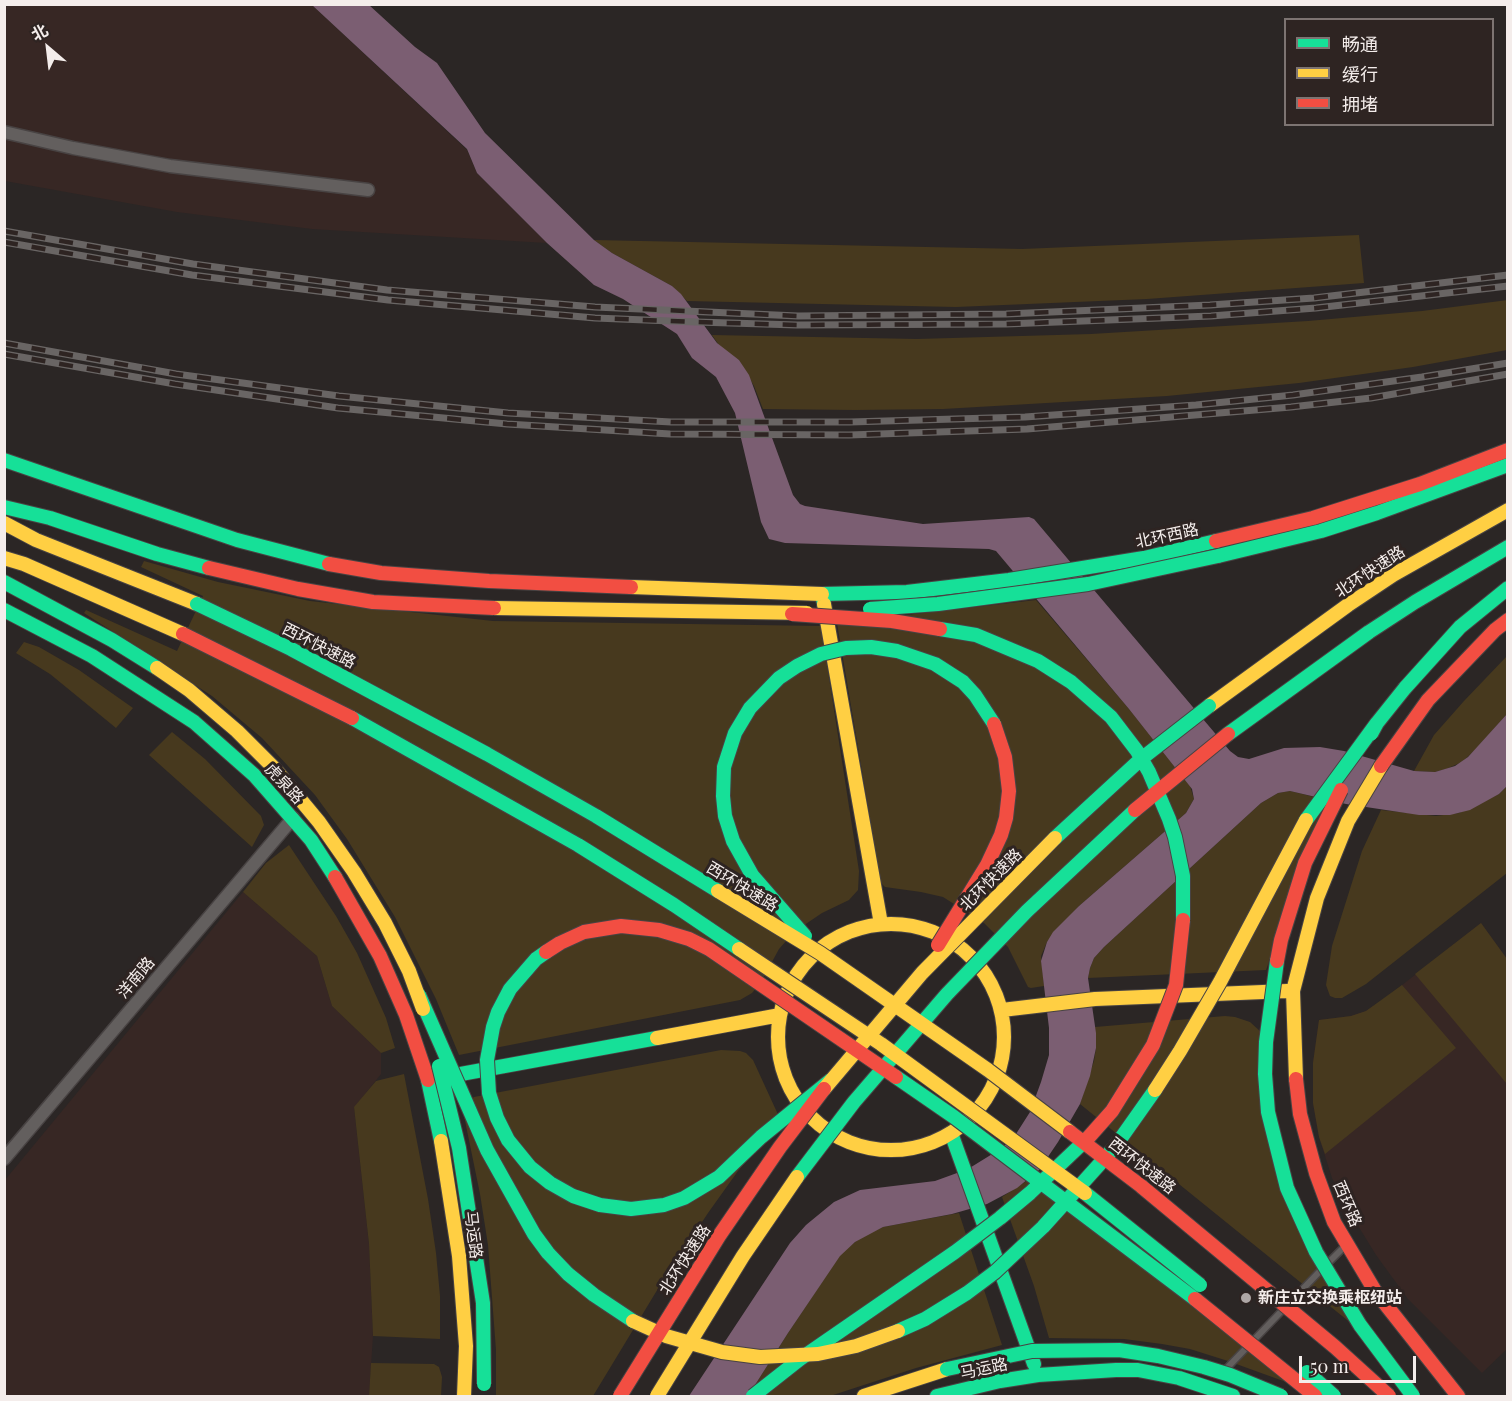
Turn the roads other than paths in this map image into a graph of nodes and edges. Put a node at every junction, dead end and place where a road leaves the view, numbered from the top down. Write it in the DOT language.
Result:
graph roads {
  1 [pos="4,132"];
  2 [pos="369,190"];
  3 [pos="1508,450"];
  4 [pos="4,460"];
  5 [pos="1508,465"];
  6 [pos="4,507"];
  7 [pos="1508,510"];
  8 [pos="4,523"];
  9 [pos="1508,547"];
  10 [pos="4,558"];
  11 [pos="4,582"];
  12 [pos="1508,588"];
  13 [pos="822,594"];
  14 [pos="4,610"];
  15 [pos="792,614"];
  16 [pos="1508,620"];
  17 [pos="1377,723"];
  18 [pos="293,818"];
  19 [pos="881,924"];
  20 [pos="820,953"];
  21 [pos="922,974"];
  22 [pos="1293,991"];
  23 [pos="419,995"];
  24 [pos="1002,1010"];
  25 [pos="780,1015"];
  26 [pos="428,1080"];
  27 [pos="831,1080"];
  28 [pos="951,1133"];
  29 [pos="4,1159"];
  30 [pos="1346,1244"];
  31 [pos="1212,1294"];
  32 [pos="1249,1324"];
  33 [pos="1038,1375"];
  34 [pos="1209,1387"];
  35 [pos="464,1396"];
  36 [pos="484,1396"];
  37 [pos="620,1396"];
  38 [pos="657,1396"];
  39 [pos="753,1396"];
  40 [pos="864,1396"];
  41 [pos="937,1396"];
  42 [pos="1233,1396"];
  43 [pos="1281,1396"];
  44 [pos="1315,1396"];
  45 [pos="1334,1396"];
  46 [pos="1389,1396"];
  47 [pos="1413,1396"];
  48 [pos="1458,1396"];
  1 -- 2 [label="street"];
  3 -- 13 [label="main road, 北环西路"];
  4 -- 13 [label="main road, 北环西路"];
  5 -- 15 [label="main road, bridge"];
  6 -- 15 [label="main road, bridge"];
  7 -- 21 [label="main road, 北环快速路, bridge"];
  8 -- 20 [label="main road, 西环快速路, bridge"];
  9 -- 38 [label="main road, bridge"];
  10 -- 31 [label="main road, bridge"];
  11 -- 23 [label="main road, bridge"];
  12 -- 17 [label="main road, bridge"];
  13 -- 19 [label="main road"];
  14 -- 18 [label="main road, 虎泉路"];
  15 -- 39 [label="main road, bridge"];
  16 -- 22 [label="main road"];
  17 -- 23 [label="main road, bridge"];
  17 -- 47 [label="main road, bridge"];
  18 -- 26 [label="main road, 虎泉路"];
  18 -- 29 [label="street, 洋南路"];
  19 -- 24 [label="main road"];
  19 -- 25 [label="main road"];
  20 -- 21 [label="main road, bridge"];
  20 -- 46 [label="main road, 西环快速路, bridge"];
  21 -- 27 [label="main road, 北环快速路, bridge"];
  22 -- 24 [label="main road"];
  22 -- 30 [label="main road, 西环路"];
  23 -- 36 [label="main road, bridge"];
  24 -- 28 [label="main road"];
  25 -- 26 [label="main road"];
  25 -- 28 [label="main road"];
  26 -- 35 [label="main road, 马运路"];
  27 -- 37 [label="main road, 北环快速路, bridge"];
  27 -- 44 [label="main road, bridge"];
  28 -- 33 [label="main road"];
  30 -- 34 [label="lane"];
  30 -- 48 [label="main road, 西环路"];
  32 -- 45 [label="main road, bridge"];
  33 -- 34 [label="main road"];
  33 -- 41 [label="main road, 马运路"];
  34 -- 42 [label="main road"];
  40 -- 43 [label="main road, bridge"];
}
